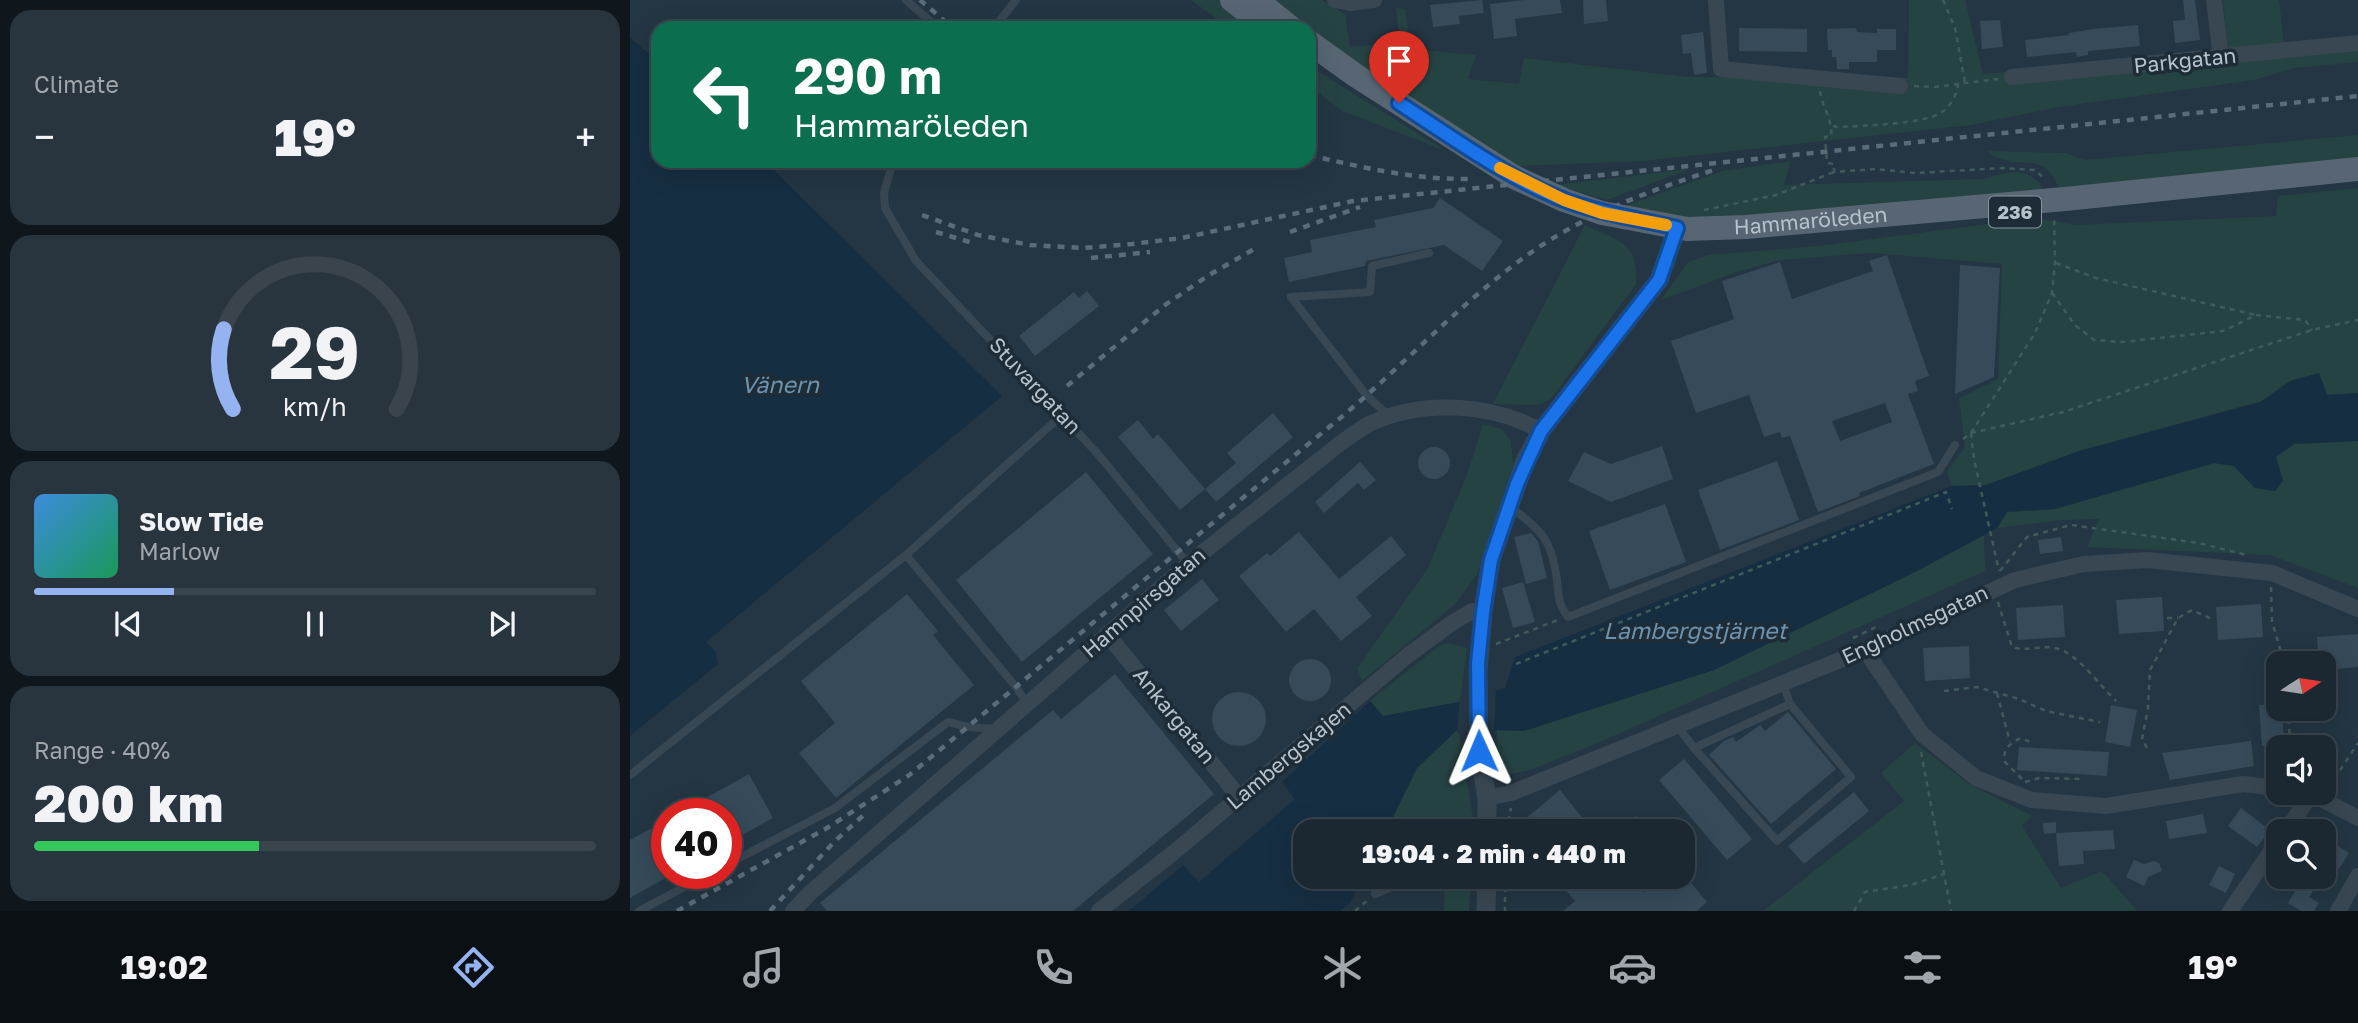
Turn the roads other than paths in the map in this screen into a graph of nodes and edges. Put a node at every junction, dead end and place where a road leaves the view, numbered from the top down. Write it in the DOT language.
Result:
graph roads {
  1 [pos="906,0"];
  2 [pos="1016,0"];
  3 [pos="1232,0"];
  4 [pos="1257,0"];
  5 [pos="1335,0"];
  6 [pos="1374,0"];
  7 [pos="1716,0"];
  8 [pos="2214,0"];
  9 [pos="930,21"];
  10 [pos="1000,21"];
  11 [pos="1259,21"];
  12 [pos="1282,21"];
  13 [pos="2358,43"];
  14 [pos="1316,47"];
  15 [pos="2221,57"];
  16 [pos="1316,62"];
  17 [pos="2012,77"];
  18 [pos="1900,86"];
  19 [pos="891,168"];
  20 [pos="2358,169"];
  21 [pos="2358,180"];
  22 [pos="1679,233"];
  23 [pos="1429,253"];
  24 [pos="1062,415"];
  25 [pos="1390,416"];
  26 [pos="1541,431"];
  27 [pos="1955,445"];
  28 [pos="1508,506"];
  29 [pos="906,555"];
  30 [pos="1188,564"];
  31 [pos="2358,609"];
  32 [pos="1483,612"];
  33 [pos="1107,634"];
  34 [pos="1865,650"];
  35 [pos="1783,683"];
  36 [pos="1027,704"];
  37 [pos="1790,704"];
  38 [pos="1678,727"];
  39 [pos="998,729"];
  40 [pos="1694,748"];
  41 [pos="630,775"];
  42 [pos="2266,787"];
  43 [pos="1240,798"];
  44 [pos="1487,798"];
  45 [pos="2329,805"];
  46 [pos="2358,818"];
  47 [pos="1487,819"];
  48 [pos="742,856"];
  49 [pos="2266,858"];
  50 [pos="2358,876"];
  51 [pos="681,889"];
  52 [pos="1388,889"];
  53 [pos="1487,889"];
  54 [pos="1373,896"];
  55 [pos="639,911"];
  56 [pos="793,911"];
  57 [pos="1099,911"];
  58 [pos="1486,911"];
  59 [pos="2230,911"];
  60 [pos="2338,911"];
  1 -- 9 [label="lane"];
  2 -- 10 [label="lane"];
  3 -- 11 [label="main road"];
  4 -- 12 [label="main road"];
  5 -- 6 [label="street"];
  7 -- 18 [label="street"];
  8 -- 15 [label="street"];
  13 -- 15 [label="street, Parkgatan"];
  14 -- 22 [label="main road, Hammaröleden / 236"];
  15 -- 17 [label="street, Parkgatan"];
  16 -- 22 [label="main road, Hammaröleden / 236"];
  19 -- 24 [label="lane, Stuvargatan"];
  20 -- 22 [label="main road, Hammaröleden / 236"];
  21 -- 22 [label="main road, Hammaröleden / 236"];
  22 -- 26 [label="street"];
  23 -- 25 [label="lane"];
  24 -- 29 [label="lane"];
  24 -- 30 [label="lane, Stuvargatan"];
  25 -- 26 [label="street, Hamnpirsgatan"];
  25 -- 30 [label="street, Hamnpirsgatan"];
  26 -- 28 [label="street"];
  27 -- 28 [label="lane"];
  28 -- 32 [label="street"];
  29 -- 36 [label="lane"];
  29 -- 41 [label="lane"];
  30 -- 33 [label="street, Hamnpirsgatan"];
  31 -- 34 [label="street, Engholmsgatan"];
  32 -- 43 [label="street, Lambergskajen"];
  32 -- 44 [label="street"];
  33 -- 36 [label="street, Hamnpirsgatan"];
  33 -- 43 [label="street, Ankargatan"];
  34 -- 35 [label="street, Engholmsgatan"];
  34 -- 42 [label="street"];
  35 -- 37 [label="lane"];
  35 -- 38 [label="street, Engholmsgatan"];
  36 -- 39 [label="street, Hamnpirsgatan"];
  37 -- 40 [label="lane"];
  37 -- 40 [label="lane"];
  38 -- 40 [label="lane"];
  38 -- 44 [label="street, Engholmsgatan"];
  39 -- 48 [label="lane"];
  39 -- 56 [label="street, Hamnpirsgatan"];
  43 -- 57 [label="street, Lambergskajen"];
  44 -- 47 [label="street"];
  45 -- 46 [label="street"];
  49 -- 59 [label="street"];
  50 -- 60 [label="street"];
  51 -- 55 [label="lane"];
  52 -- 54 [label="lane"];
  53 -- 58 [label="street"];
}
